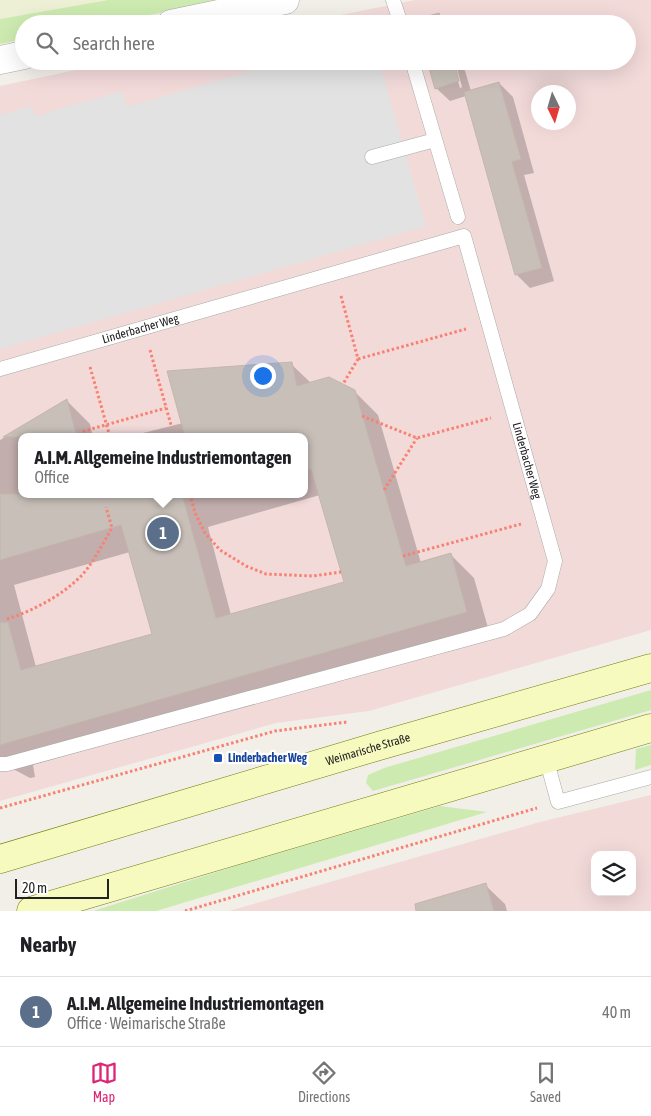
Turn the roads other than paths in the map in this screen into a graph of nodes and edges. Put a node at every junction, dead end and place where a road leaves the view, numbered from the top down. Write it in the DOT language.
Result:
graph roads {
  1 [pos="285,0"];
  2 [pos="393,0"];
  3 [pos="214,15"];
  4 [pos="397,15"];
  5 [pos="15,57"];
  6 [pos="0,60"];
  7 [pos="415,70"];
  8 [pos="435,140"];
  9 [pos="372,157"];
  10 [pos="458,218"];
  11 [pos="0,369"];
  12 [pos="651,668"];
  13 [pos="651,728"];
  14 [pos="546,758"];
  15 [pos="0,764"];
  16 [pos="651,777"];
  17 [pos="0,859"];
  18 [pos="31,911"];
  1 -- 3 [label="street"];
  2 -- 4 [label="lane"];
  5 -- 6 [label="street"];
  7 -- 8 [label="lane"];
  8 -- 9 [label="lane"];
  8 -- 10 [label="lane"];
  11 -- 15 [label="lane, Linderbacher Weg"];
  12 -- 17 [label="main road, Weimarische Straße"];
  13 -- 14 [label="main road"];
  14 -- 16 [label="lane"];
  14 -- 18 [label="main road"];
}
